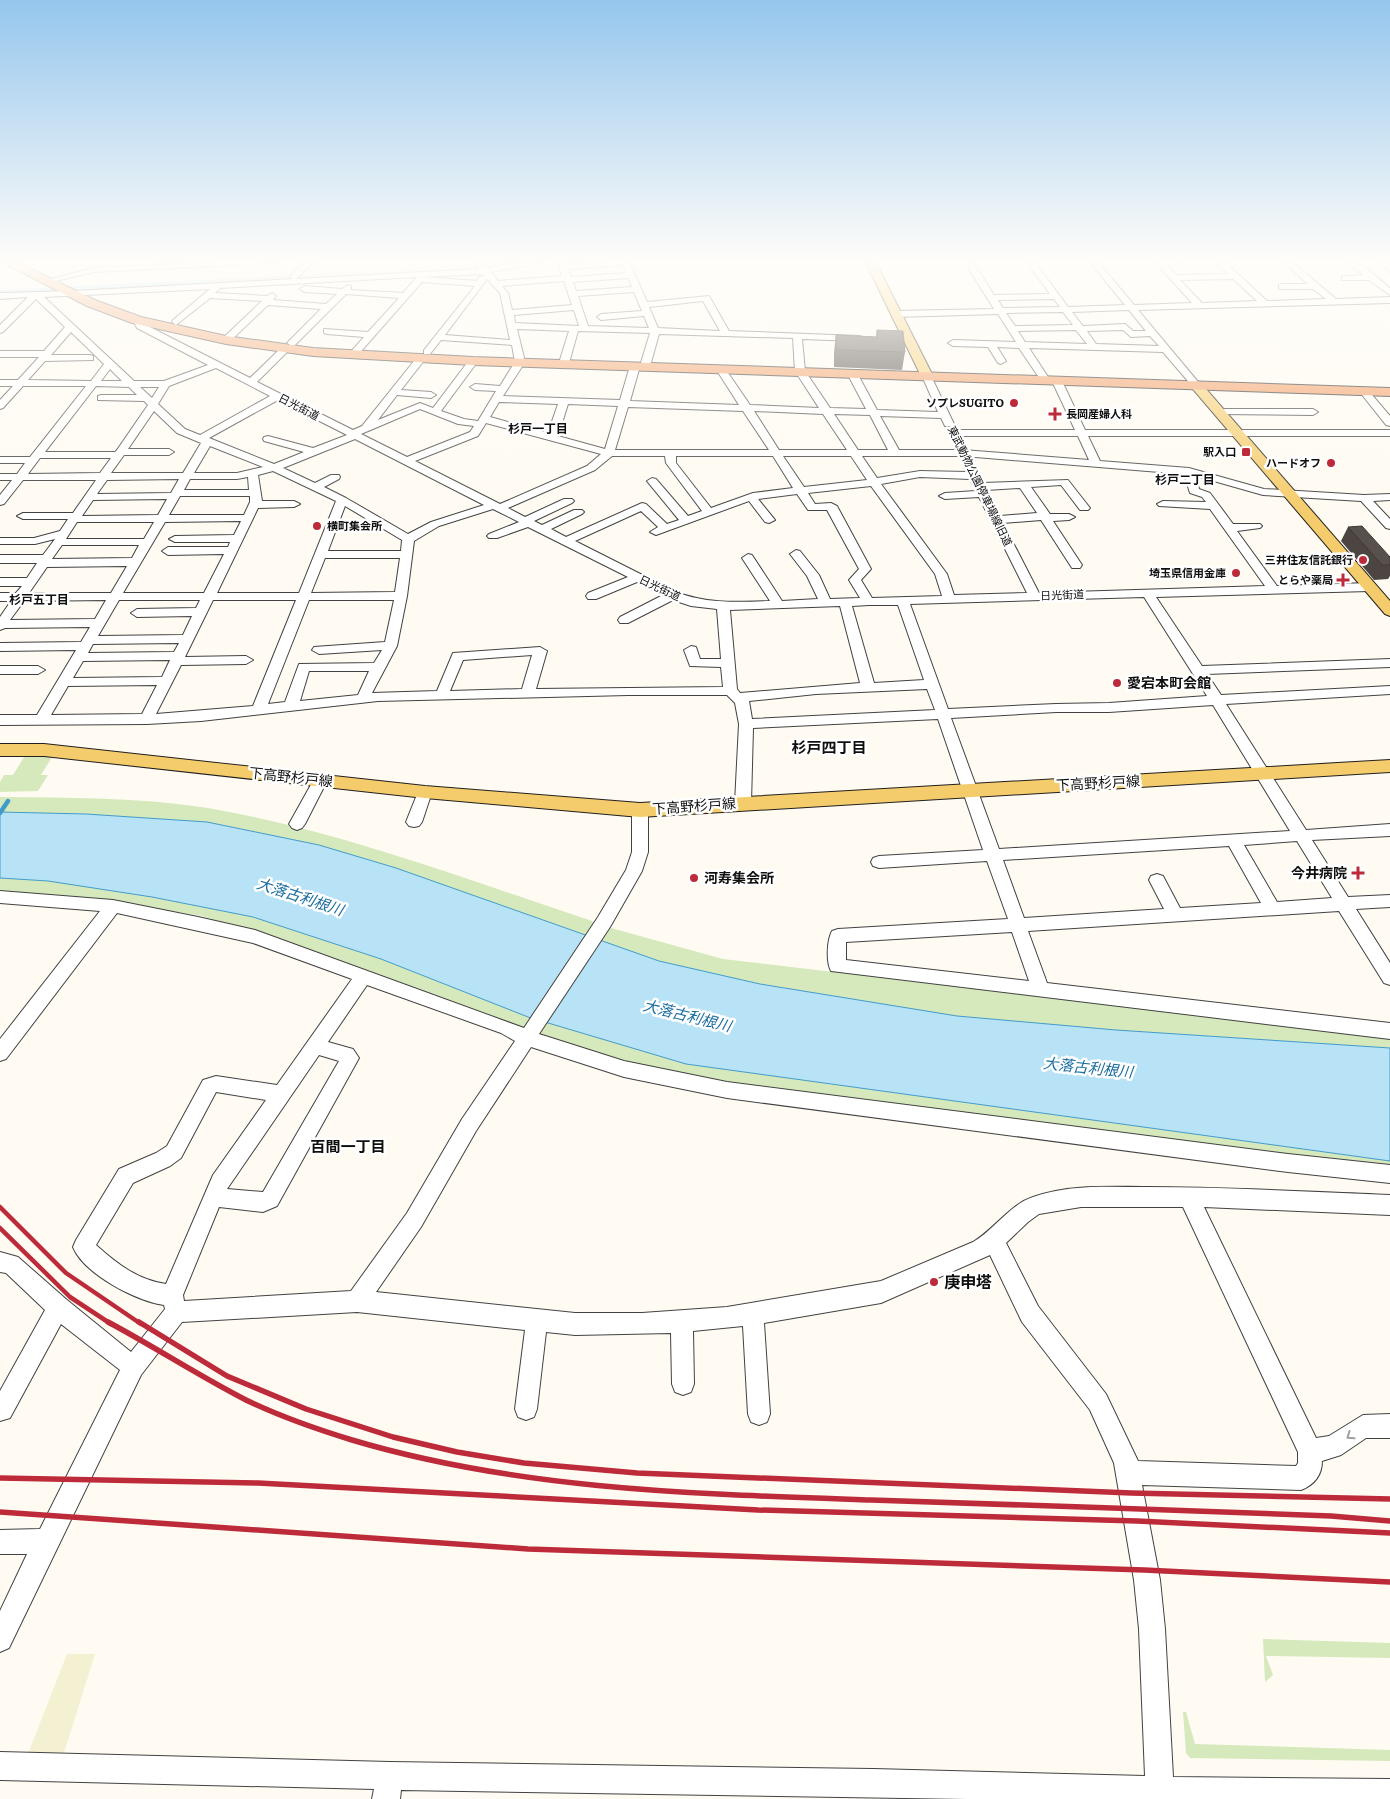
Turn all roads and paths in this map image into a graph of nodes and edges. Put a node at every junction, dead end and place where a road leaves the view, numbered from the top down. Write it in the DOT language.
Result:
graph roads {
  1 [pos="55,345"];
  2 [pos="89,345"];
  3 [pos="176,345"];
  4 [pos="278,345"];
  5 [pos="362,345"];
  6 [pos="432,345"];
  7 [pos="516,345"];
  8 [pos="569,345"];
  9 [pos="647,345"];
  10 [pos="798,345"];
  11 [pos="907,345"];
  12 [pos="991,345"];
  13 [pos="1023,345"];
  14 [pos="1056,345"];
  15 [pos="1162,345"];
  16 [pos="289,346"];
  17 [pos="1093,346"];
  18 [pos="1166,349"];
  19 [pos="4,354"];
  20 [pos="353,355"];
  21 [pos="424,355"];
  22 [pos="45,356"];
  23 [pos="90,358"];
  24 [pos="473,360"];
  25 [pos="1001,361"];
  26 [pos="520,362"];
  27 [pos="0,363"];
  28 [pos="564,363"];
  29 [pos="109,364"];
  30 [pos="216,365"];
  31 [pos="640,366"];
  32 [pos="721,369"];
  33 [pos="800,371"];
  34 [pos="852,373"];
  35 [pos="65,374"];
  36 [pos="927,376"];
  37 [pos="1051,381"];
  38 [pos="0,383"];
  39 [pos="20,383"];
  40 [pos="57,383"];
  41 [pos="94,383"];
  42 [pos="129,383"];
  43 [pos="252,383"];
  44 [pos="165,384"];
  45 [pos="1196,385"];
  46 [pos="475,387"];
  47 [pos="502,389"];
  48 [pos="1364,391"];
  49 [pos="395,392"];
  50 [pos="1390,392"];
  51 [pos="430,395"];
  52 [pos="278,396"];
  53 [pos="100,398"];
  54 [pos="497,399"];
  55 [pos="564,401"];
  56 [pos="149,402"];
  57 [pos="624,403"];
  58 [pos="0,406"];
  59 [pos="746,408"];
  60 [pos="826,410"];
  61 [pos="435,412"];
  62 [pos="1219,412"];
  63 [pos="1272,412"];
  64 [pos="1313,412"];
  65 [pos="873,413"];
  66 [pos="945,415"];
  67 [pos="482,422"];
  68 [pos="1390,423"];
  69 [pos="358,432"];
  70 [pos="953,433"];
  71 [pos="1082,433"];
  72 [pos="1237,433"];
  73 [pos="1288,433"];
  74 [pos="1390,434"];
  75 [pos="552,438"];
  76 [pos="268,439"];
  77 [pos="204,440"];
  78 [pos="169,452"];
  79 [pos="315,452"];
  80 [pos="119,453"];
  81 [pos="609,453"];
  82 [pos="670,453"];
  83 [pos="776,453"];
  84 [pos="855,453"];
  85 [pos="895,453"];
  86 [pos="963,453"];
  87 [pos="35,458"];
  88 [pos="0,460"];
  89 [pos="407,461"];
  90 [pos="1096,463"];
  91 [pos="52,464"];
  92 [pos="166,464"];
  93 [pos="274,468"];
  94 [pos="1189,471"];
  95 [pos="253,474"];
  96 [pos="186,476"];
  97 [pos="974,476"];
  98 [pos="0,477"];
  99 [pos="19,477"];
  100 [pos="41,477"];
  101 [pos="103,477"];
  102 [pos="158,477"];
  103 [pos="335,477"];
  104 [pos="652,481"];
  105 [pos="874,482"];
  106 [pos="1024,485"];
  107 [pos="315,488"];
  108 [pos="800,490"];
  109 [pos="981,490"];
  110 [pos="175,494"];
  111 [pos="1289,494"];
  112 [pos="945,496"];
  113 [pos="89,497"];
  114 [pos="751,497"];
  115 [pos="1390,497"];
  116 [pos="1364,498"];
  117 [pos="255,499"];
  118 [pos="342,500"];
  119 [pos="568,501"];
  120 [pos="0,502"];
  121 [pos="294,504"];
  122 [pos="1163,504"];
  123 [pos="1214,506"];
  124 [pos="496,507"];
  125 [pos="1084,508"];
  126 [pos="578,512"];
  127 [pos="708,512"];
  128 [pos="23,516"];
  129 [pos="1069,516"];
  130 [pos="75,517"];
  131 [pos="1045,517"];
  132 [pos="248,518"];
  133 [pos="160,519"];
  134 [pos="684,520"];
  135 [pos="768,520"];
  136 [pos="995,520"];
  137 [pos="527,522"];
  138 [pos="1256,526"];
  139 [pos="1390,526"];
  140 [pos="1229,528"];
  141 [pos="543,529"];
  142 [pos="493,536"];
  143 [pos="60,538"];
  144 [pos="238,538"];
  145 [pos="175,539"];
  146 [pos="408,540"];
  147 [pos="0,541"];
  148 [pos="566,541"];
  149 [pos="146,542"];
  150 [pos="232,550"];
  151 [pos="168,551"];
  152 [pos="321,554"];
  153 [pos="796,554"];
  154 [pos="407,555"];
  155 [pos="748,558"];
  156 [pos="0,559"];
  157 [pos="45,561"];
  158 [pos="134,562"];
  159 [pos="1076,565"];
  160 [pos="637,578"];
  161 [pos="0,582"];
  162 [pos="30,582"];
  163 [pos="1390,586"];
  164 [pos="1369,587"];
  165 [pos="1273,589"];
  166 [pos="1147,592"];
  167 [pos="672,595"];
  168 [pos="208,596"];
  169 [pos="305,596"];
  170 [pos="401,596"];
  171 [pos="592,596"];
  172 [pos="1034,596"];
  173 [pos="0,597"];
  174 [pos="20,597"];
  175 [pos="114,597"];
  176 [pos="949,599"];
  177 [pos="903,600"];
  178 [pos="845,602"];
  179 [pos="868,602"];
  180 [pos="826,603"];
  181 [pos="778,604"];
  182 [pos="723,606"];
  183 [pos="1390,611"];
  184 [pos="200,612"];
  185 [pos="137,613"];
  186 [pos="624,620"];
  187 [pos="1,623"];
  188 [pos="98,624"];
  189 [pos="187,639"];
  190 [pos="391,646"];
  191 [pos="0,647"];
  192 [pos="84,648"];
  193 [pos="319,650"];
  194 [pos="690,650"];
  195 [pos="177,658"];
  196 [pos="246,660"];
  197 [pos="727,662"];
  198 [pos="1390,663"];
  199 [pos="378,667"];
  200 [pos="0,670"];
  201 [pos="38,670"];
  202 [pos="1198,670"];
  203 [pos="166,681"];
  204 [pos="63,682"];
  205 [pos="934,684"];
  206 [pos="868,687"];
  207 [pos="1390,690"];
  208 [pos="528,693"];
  209 [pos="735,694"];
  210 [pos="442,695"];
  211 [pos="363,698"];
  212 [pos="1216,700"];
  213 [pos="291,706"];
  214 [pos="259,709"];
  215 [pos="945,714"];
  216 [pos="147,718"];
  217 [pos="0,720"];
  218 [pos="41,720"];
  219 [pos="746,724"];
  220 [pos="0,750"];
  221 [pos="1390,766"];
  222 [pos="1263,773"];
  223 [pos="320,780"];
  224 [pos="970,790"];
  225 [pos="425,792"];
  226 [pos="743,803"];
  227 [pos="640,810"];
  228 [pos="414,822"];
  229 [pos="296,824"];
  230 [pos="1390,830"];
  231 [pos="1301,836"];
  232 [pos="1234,840"];
  233 [pos="992,855"];
  234 [pos="878,862"];
  235 [pos="1158,880"];
  236 [pos="0,897"];
  237 [pos="1390,901"];
  238 [pos="1343,904"];
  239 [pos="113,906"];
  240 [pos="1272,908"];
  241 [pos="1175,914"];
  242 [pos="1018,925"];
  243 [pos="363,977"];
  244 [pos="1390,978"];
  245 [pos="1040,989"];
  246 [pos="1390,1031"];
  247 [pos="529,1036"];
  248 [pos="315,1046"];
  249 [pos="0,1053"];
  250 [pos="280,1094"];
  251 [pos="1390,1174"];
  252 [pos="213,1196"];
  253 [pos="1189,1197"];
  254 [pos="1390,1205"];
  255 [pos="994,1241"];
  256 [pos="0,1262"];
  257 [pos="357,1301"];
  258 [pos="175,1304"];
  259 [pos="60,1308"];
  260 [pos="753,1314"];
  261 [pos="537,1320"];
  262 [pos="682,1321"];
  263 [pos="133,1367"];
  264 [pos="683,1384"];
  265 [pos="526,1409"];
  266 [pos="2,1410"];
  267 [pos="759,1414"];
  268 [pos="1390,1426"];
  269 [pos="1310,1451"];
  270 [pos="1129,1473"];
  271 [pos="45,1541"];
  272 [pos="0,1542"];
  273 [pos="0,1639"];
  274 [pos="0,1766"];
  275 [pos="388,1788"];
  276 [pos="1390,1793"];
  277 [pos="1160,1795"];
  1 -- 22 [label="street"];
  2 -- 29 [label="street"];
  3 -- 30 [label="street, 日光街道"];
  4 -- 16 [label="highway"];
  5 -- 20 [label="street"];
  6 -- 21 [label="street"];
  7 -- 26 [label="street"];
  8 -- 28 [label="street"];
  9 -- 31 [label="street"];
  10 -- 33 [label="street"];
  11 -- 36 [label="main road"];
  12 -- 25 [label="street"];
  13 -- 37 [label="street"];
  14 -- 17 [label="street"];
  15 -- 18 [label="street"];
  16 -- 20 [label="highway"];
  16 -- 43 [label="street"];
  17 -- 18 [label="street"];
  18 -- 45 [label="street"];
  19 -- 22 [label="street"];
  19 -- 27 [label="street"];
  20 -- 21 [label="highway"];
  21 -- 24 [label="highway"];
  21 -- 49 [label="street"];
  22 -- 23 [label="street"];
  22 -- 39 [label="street"];
  24 -- 26 [label="highway"];
  24 -- 61 [label="street"];
  26 -- 28 [label="highway"];
  26 -- 47 [label="street"];
  28 -- 31 [label="highway"];
  29 -- 41 [label="street"];
  29 -- 42 [label="street"];
  30 -- 43 [label="street, 日光街道"];
  30 -- 44 [label="street"];
  31 -- 32 [label="highway"];
  31 -- 57 [label="street"];
  32 -- 33 [label="highway"];
  32 -- 59 [label="street"];
  33 -- 34 [label="highway"];
  33 -- 60 [label="street"];
  34 -- 36 [label="highway"];
  34 -- 65 [label="street"];
  35 -- 40 [label="street"];
  36 -- 37 [label="highway"];
  36 -- 66 [label="street, 東武動物公園停車場線旧道"];
  37 -- 45 [label="highway"];
  37 -- 71 [label="street"];
  38 -- 39 [label="street"];
  39 -- 40 [label="street"];
  39 -- 58 [label="street"];
  40 -- 41 [label="street"];
  41 -- 42 [label="street"];
  41 -- 87 [label="street"];
  42 -- 44 [label="street"];
  42 -- 56 [label="street"];
  43 -- 52 [label="street, 日光街道"];
  44 -- 56 [label="street"];
  45 -- 48 [label="highway"];
  45 -- 62 [label="main road"];
  46 -- 47 [label="street"];
  47 -- 54 [label="street"];
  48 -- 50 [label="highway"];
  48 -- 68 [label="street"];
  49 -- 51 [label="street"];
  49 -- 69 [label="street"];
  52 -- 69 [label="street, 日光街道"];
  52 -- 77 [label="street"];
  53 -- 56 [label="street"];
  54 -- 55 [label="street"];
  54 -- 67 [label="street"];
  55 -- 57 [label="street"];
  55 -- 75 [label="street"];
  56 -- 77 [label="street"];
  56 -- 80 [label="street"];
  57 -- 59 [label="street"];
  57 -- 81 [label="street"];
  59 -- 60 [label="street"];
  59 -- 83 [label="street"];
  60 -- 65 [label="street"];
  60 -- 84 [label="street"];
  61 -- 67 [label="street"];
  61 -- 69 [label="street"];
  62 -- 63 [label="street"];
  62 -- 72 [label="main road"];
  63 -- 64 [label="street"];
  63 -- 73 [label="street"];
  65 -- 66 [label="street"];
  65 -- 85 [label="street"];
  66 -- 70 [label="street, 東武動物公園停車場線旧道"];
  67 -- 75 [label="street"];
  67 -- 89 [label="street"];
  69 -- 79 [label="street"];
  69 -- 89 [label="street, 日光街道"];
  70 -- 71 [label="street"];
  70 -- 86 [label="street, 東武動物公園停車場線旧道"];
  71 -- 72 [label="street"];
  71 -- 90 [label="street"];
  72 -- 73 [label="street"];
  72 -- 111 [label="main road"];
  73 -- 74 [label="street"];
  75 -- 81 [label="street"];
  76 -- 79 [label="street"];
  77 -- 93 [label="street"];
  77 -- 96 [label="street"];
  78 -- 80 [label="street"];
  79 -- 93 [label="street"];
  80 -- 87 [label="street"];
  80 -- 101 [label="street"];
  81 -- 82 [label="street"];
  81 -- 124 [label="street"];
  82 -- 83 [label="street"];
  82 -- 127 [label="street"];
  83 -- 84 [label="street"];
  83 -- 108 [label="street"];
  84 -- 85 [label="street"];
  84 -- 105 [label="street"];
  85 -- 86 [label="street"];
  86 -- 90 [label="street"];
  86 -- 97 [label="street, 東武動物公園停車場線旧道"];
  87 -- 88 [label="street"];
  87 -- 99 [label="street"];
  89 -- 124 [label="street, 日光街道"];
  90 -- 94 [label="street"];
  91 -- 100 [label="street"];
  92 -- 102 [label="street"];
  93 -- 95 [label="street"];
  93 -- 107 [label="street"];
  94 -- 111 [label="street"];
  94 -- 123 [label="street"];
  95 -- 96 [label="street"];
  95 -- 117 [label="street"];
  96 -- 102 [label="street"];
  96 -- 110 [label="street"];
  97 -- 105 [label="street"];
  97 -- 109 [label="street, 東武動物公園停車場線旧道"];
  98 -- 99 [label="street"];
  99 -- 100 [label="street"];
  99 -- 120 [label="street"];
  100 -- 101 [label="street"];
  101 -- 102 [label="street"];
  101 -- 113 [label="street"];
  103 -- 107 [label="street"];
  104 -- 134 [label="street"];
  105 -- 108 [label="street"];
  105 -- 176 [label="street"];
  106 -- 109 [label="street"];
  106 -- 125 [label="street"];
  106 -- 131 [label="street"];
  107 -- 118 [label="street"];
  108 -- 114 [label="street"];
  108 -- 179 [label="street"];
  109 -- 112 [label="street"];
  109 -- 136 [label="street, 東武動物公園停車場線旧道"];
  110 -- 113 [label="street"];
  110 -- 117 [label="street"];
  110 -- 133 [label="street"];
  111 -- 116 [label="street"];
  111 -- 164 [label="main road"];
  113 -- 130 [label="street"];
  114 -- 127 [label="street"];
  114 -- 135 [label="street"];
  115 -- 116 [label="street"];
  116 -- 139 [label="street"];
  117 -- 121 [label="street"];
  117 -- 132 [label="street"];
  118 -- 146 [label="street"];
  118 -- 152 [label="street"];
  119 -- 137 [label="street"];
  122 -- 123 [label="street"];
  123 -- 140 [label="street"];
  124 -- 137 [label="street, 日光街道"];
  124 -- 146 [label="street"];
  126 -- 141 [label="street"];
  127 -- 134 [label="street"];
  128 -- 130 [label="street"];
  129 -- 131 [label="street"];
  130 -- 133 [label="street"];
  130 -- 143 [label="street"];
  131 -- 136 [label="street"];
  131 -- 159 [label="street"];
  132 -- 133 [label="street"];
  132 -- 144 [label="street"];
  133 -- 149 [label="street"];
  134 -- 148 [label="street"];
  136 -- 172 [label="street, 東武動物公園停車場線旧道"];
  137 -- 141 [label="street, 日光街道"];
  137 -- 142 [label="street"];
  138 -- 140 [label="street"];
  140 -- 165 [label="street"];
  141 -- 148 [label="street, 日光街道"];
  143 -- 147 [label="street"];
  143 -- 149 [label="street"];
  143 -- 157 [label="street"];
  144 -- 145 [label="street"];
  144 -- 150 [label="street"];
  146 -- 154 [label="street"];
  148 -- 160 [label="street, 日光街道"];
  149 -- 158 [label="street"];
  150 -- 151 [label="street"];
  150 -- 168 [label="street"];
  152 -- 154 [label="street"];
  152 -- 169 [label="street"];
  153 -- 180 [label="street"];
  154 -- 170 [label="street"];
  155 -- 181 [label="street"];
  156 -- 157 [label="street"];
  157 -- 158 [label="street"];
  157 -- 162 [label="street"];
  158 -- 175 [label="street"];
  160 -- 167 [label="street, 日光街道"];
  160 -- 171 [label="street"];
  161 -- 162 [label="street"];
  162 -- 174 [label="street"];
  163 -- 164 [label="main road, 日光街道"];
  164 -- 165 [label="street, 日光街道"];
  164 -- 183 [label="main road"];
  165 -- 166 [label="street, 日光街道"];
  166 -- 172 [label="street, 日光街道"];
  166 -- 202 [label="street"];
  167 -- 182 [label="street, 日光街道"];
  167 -- 186 [label="street"];
  168 -- 169 [label="street"];
  168 -- 175 [label="street"];
  168 -- 184 [label="street"];
  169 -- 170 [label="street"];
  169 -- 214 [label="street"];
  170 -- 190 [label="street"];
  172 -- 176 [label="street, 日光街道"];
  173 -- 174 [label="street"];
  174 -- 175 [label="street"];
  174 -- 187 [label="street"];
  175 -- 188 [label="street"];
  176 -- 177 [label="street, 日光街道"];
  177 -- 179 [label="street, 日光街道"];
  177 -- 205 [label="street"];
  178 -- 179 [label="street, 日光街道"];
  178 -- 180 [label="street, 日光街道"];
  178 -- 206 [label="street"];
  180 -- 181 [label="street, 日光街道"];
  181 -- 182 [label="street, 日光街道"];
  182 -- 197 [label="street"];
  184 -- 185 [label="street"];
  184 -- 189 [label="street"];
  187 -- 188 [label="street"];
  188 -- 192 [label="street"];
  189 -- 192 [label="street"];
  189 -- 195 [label="street"];
  190 -- 193 [label="street"];
  190 -- 199 [label="street"];
  191 -- 192 [label="street"];
  192 -- 195 [label="street"];
  192 -- 204 [label="street"];
  194 -- 197 [label="street"];
  195 -- 196 [label="street"];
  195 -- 203 [label="street"];
  197 -- 209 [label="street"];
  198 -- 202 [label="street"];
  199 -- 211 [label="street"];
  199 -- 213 [label="street"];
  200 -- 201 [label="street"];
  202 -- 212 [label="street"];
  203 -- 204 [label="street"];
  203 -- 216 [label="street"];
  204 -- 218 [label="street"];
  205 -- 206 [label="street"];
  205 -- 215 [label="street"];
  206 -- 209 [label="street"];
  207 -- 212 [label="street"];
  208 -- 209 [label="street"];
  208 -- 210 [label="street"];
  208 -- 210 [label="street"];
  209 -- 219 [label="street"];
  210 -- 211 [label="street"];
  211 -- 213 [label="street"];
  212 -- 215 [label="street"];
  212 -- 222 [label="street"];
  213 -- 214 [label="street"];
  214 -- 216 [label="street"];
  215 -- 219 [label="street"];
  215 -- 224 [label="street"];
  216 -- 218 [label="street"];
  217 -- 218 [label="street"];
  219 -- 226 [label="street"];
  220 -- 223 [label="main road, 下高野杉戸線"];
  221 -- 222 [label="main road, 下高野杉戸線"];
  222 -- 224 [label="main road, 下高野杉戸線"];
  222 -- 231 [label="street"];
  223 -- 225 [label="main road, 下高野杉戸線"];
  223 -- 229 [label="street"];
  224 -- 226 [label="main road, 下高野杉戸線"];
  224 -- 233 [label="street"];
  225 -- 227 [label="main road, 下高野杉戸線"];
  225 -- 228 [label="street"];
  226 -- 227 [label="main road, 下高野杉戸線"];
  227 -- 247 [label="street"];
  230 -- 231 [label="street"];
  231 -- 232 [label="street"];
  231 -- 238 [label="street"];
  232 -- 233 [label="street"];
  232 -- 240 [label="street"];
  233 -- 234 [label="street"];
  233 -- 242 [label="street"];
  235 -- 241 [label="street"];
  236 -- 239 [label="street"];
  237 -- 238 [label="street"];
  238 -- 240 [label="street"];
  238 -- 244 [label="street"];
  239 -- 243 [label="street"];
  239 -- 249 [label="street"];
  240 -- 241 [label="street"];
  241 -- 242 [label="street"];
  242 -- 245 [label="street"];
  242 -- 245 [label="street"];
  243 -- 247 [label="street"];
  243 -- 248 [label="street"];
  245 -- 246 [label="street"];
  247 -- 251 [label="street"];
  247 -- 257 [label="street"];
  248 -- 250 [label="street"];
  248 -- 252 [label="street"];
  250 -- 252 [label="street"];
  250 -- 258 [label="street"];
  252 -- 258 [label="street"];
  253 -- 254 [label="street"];
  253 -- 255 [label="street"];
  253 -- 269 [label="street"];
  255 -- 260 [label="street"];
  255 -- 270 [label="street"];
  256 -- 259 [label="street"];
  257 -- 258 [label="street"];
  257 -- 261 [label="street"];
  258 -- 263 [label="street"];
  259 -- 263 [label="street"];
  259 -- 266 [label="street"];
  260 -- 262 [label="street"];
  260 -- 267 [label="street"];
  261 -- 262 [label="street"];
  261 -- 265 [label="street"];
  262 -- 264 [label="street"];
  263 -- 271 [label="street"];
  268 -- 269 [label="street, one-way"];
  269 -- 270 [label="street"];
  270 -- 277 [label="street"];
  271 -- 272 [label="street"];
  271 -- 273 [label="street"];
  274 -- 275 [label="street"];
  275 -- 277 [label="street"];
  276 -- 277 [label="street"];
}
